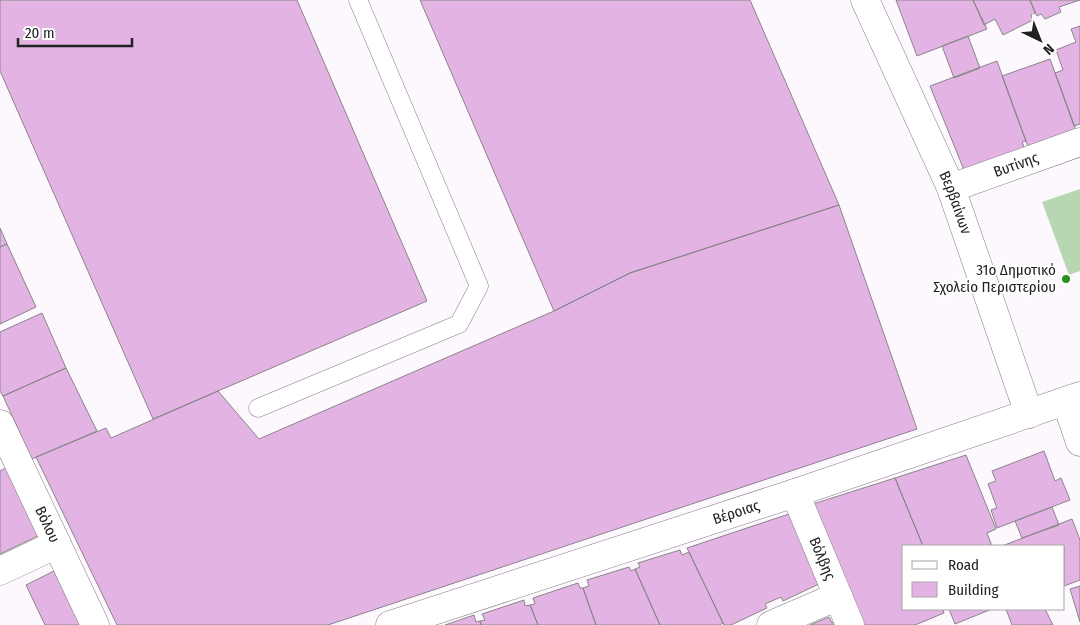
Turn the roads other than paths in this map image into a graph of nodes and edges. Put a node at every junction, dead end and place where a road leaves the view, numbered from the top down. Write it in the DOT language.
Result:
graph roads {
  1 [pos="358,0"];
  2 [pos="866,0"];
  3 [pos="1080,142"];
  4 [pos="950,188"];
  5 [pos="1073,398"];
  6 [pos="258,408"];
  7 [pos="1029,414"];
  8 [pos="0,424"];
  9 [pos="1080,442"];
  10 [pos="795,493"];
  11 [pos="57,544"];
  12 [pos="0,571"];
  13 [pos="838,596"];
  14 [pos="95,625"];
  15 [pos="390,625"];
  16 [pos="771,625"];
  17 [pos="850,625"];
  1 -- 6 [label="lane"];
  2 -- 4 [label="street, Βερβαίνων"];
  3 -- 4 [label="street, Βυτίνης"];
  4 -- 7 [label="street, Βερβαίνων"];
  5 -- 7 [label="street, Βέροιας"];
  5 -- 9 [label="street"];
  7 -- 10 [label="street, Βέροιας"];
  8 -- 11 [label="street, Βόλου"];
  10 -- 13 [label="street, Βόλβης"];
  10 -- 15 [label="street, Βέροιας"];
  11 -- 12 [label="street"];
  11 -- 14 [label="street, Βόλου"];
  13 -- 16 [label="street"];
  13 -- 17 [label="street, Βόλβης"];
}
